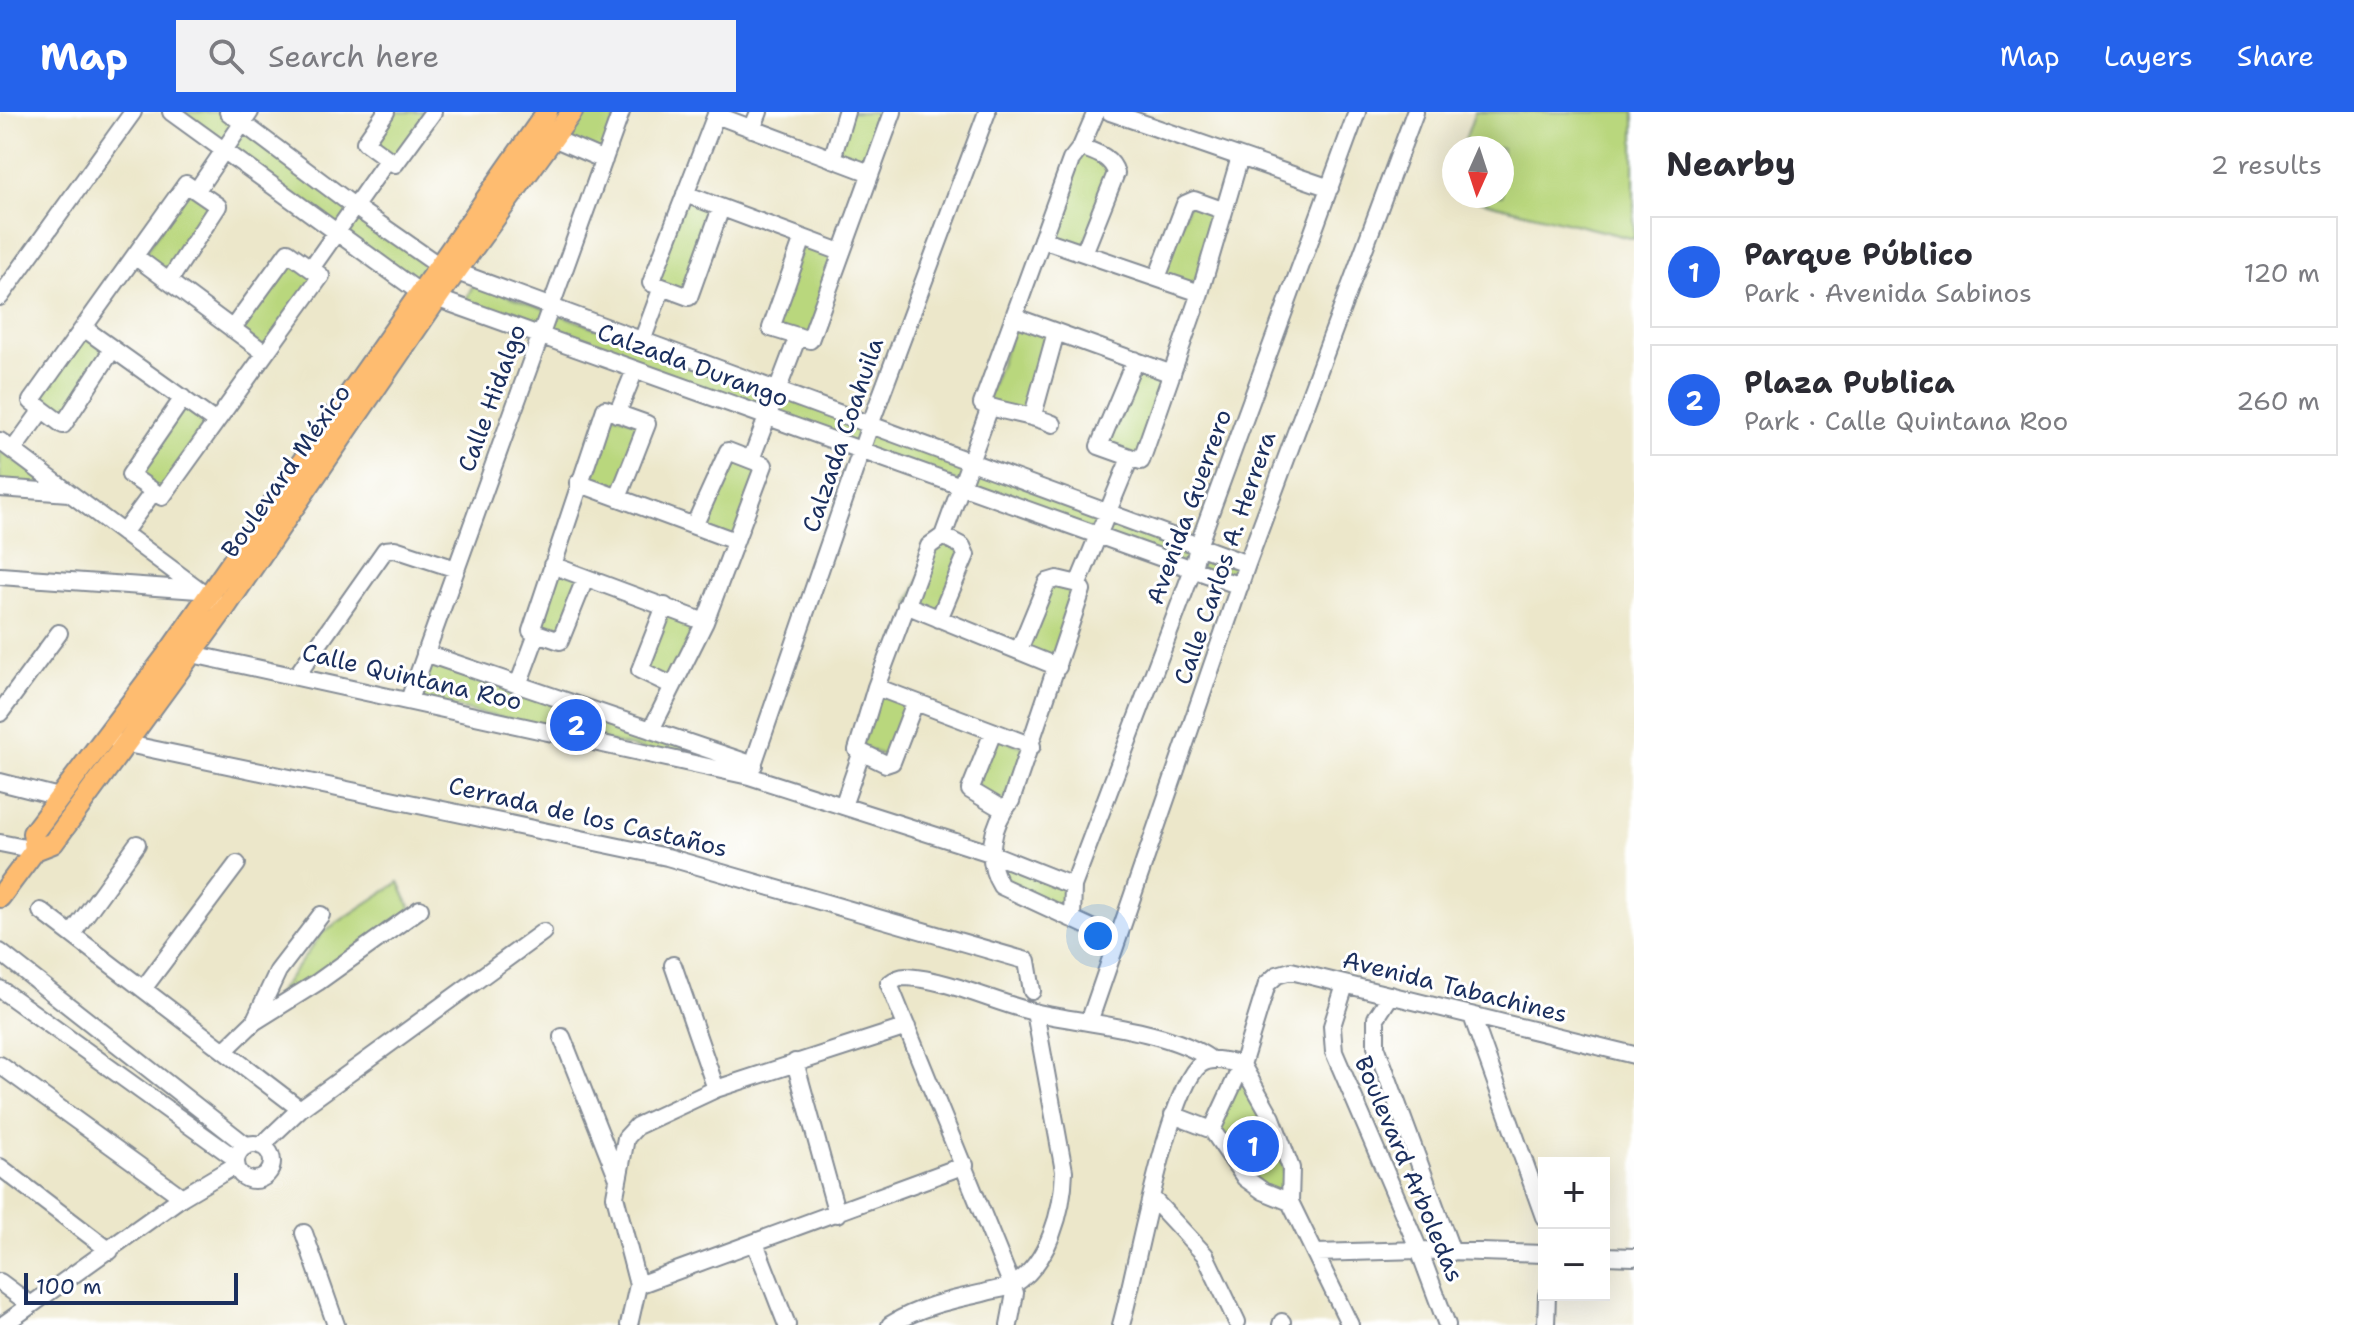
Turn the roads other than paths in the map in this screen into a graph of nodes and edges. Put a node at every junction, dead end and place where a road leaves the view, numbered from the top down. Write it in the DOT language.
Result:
graph roads {
  1 [pos="133,112"];
  2 [pos="171,112"];
  3 [pos="228,112"];
  4 [pos="386,112"];
  5 [pos="433,112"];
  6 [pos="547,112"];
  7 [pos="572,112"];
  8 [pos="621,112"];
  9 [pos="759,112"];
  10 [pos="846,112"];
  11 [pos="893,112"];
  12 [pos="987,112"];
  13 [pos="1096,112"];
  14 [pos="1110,112"];
  15 [pos="1357,112"];
  16 [pos="1415,112"];
  17 [pos="716,113"];
  18 [pos="247,117"];
  19 [pos="752,129"];
  20 [pos="553,138"];
  21 [pos="1081,147"];
  22 [pos="226,151"];
  23 [pos="1240,157"];
  24 [pos="388,159"];
  25 [pos="832,159"];
  26 [pos="604,160"];
  27 [pos="870,173"];
  28 [pos="1330,188"];
  29 [pos="197,190"];
  30 [pos="685,194"];
  31 [pos="355,207"];
  32 [pos="721,208"];
  33 [pos="1222,210"];
  34 [pos="337,236"];
  35 [pos="803,238"];
  36 [pos="1042,239"];
  37 [pos="841,252"];
  38 [pos="1084,253"];
  39 [pos="136,257"];
  40 [pos="312,267"];
  41 [pos="447,268"];
  42 [pos="1157,278"];
  43 [pos="169,281"];
  44 [pos="662,287"];
  45 [pos="1200,293"];
  46 [pos="428,296"];
  47 [pos="0,297"];
  48 [pos="551,307"];
  49 [pos="1015,317"];
  50 [pos="85,329"];
  51 [pos="232,329"];
  52 [pos="1056,332"];
  53 [pos="540,336"];
  54 [pos="798,336"];
  55 [pos="642,341"];
  56 [pos="112,350"];
  57 [pos="265,353"];
  58 [pos="1135,360"];
  59 [pos="635,370"];
  60 [pos="1172,374"];
  61 [pos="779,391"];
  62 [pos="183,398"];
  63 [pos="990,407"];
  64 [pos="42,410"];
  65 [pos="617,414"];
  66 [pos="1033,415"];
  67 [pos="767,417"];
  68 [pos="214,421"];
  69 [pos="1053,424"];
  70 [pos="870,425"];
  71 [pos="6,446"];
  72 [pos="862,451"];
  73 [pos="752,457"];
  74 [pos="1130,458"];
  75 [pos="971,463"];
  76 [pos="578,483"];
  77 [pos="962,487"];
  78 [pos="0,488"];
  79 [pos="153,492"];
  80 [pos="69,493"];
  81 [pos="618,498"];
  82 [pos="1110,514"];
  83 [pos="694,526"];
  84 [pos="123,533"];
  85 [pos="943,536"];
  86 [pos="1101,537"];
  87 [pos="735,541"];
  88 [pos="1198,546"];
  89 [pos="1247,564"];
  90 [pos="552,565"];
  91 [pos="456,569"];
  92 [pos="1193,569"];
  93 [pos="0,576"];
  94 [pos="585,579"];
  95 [pos="1078,584"];
  96 [pos="1240,586"];
  97 [pos="211,598"];
  98 [pos="906,605"];
  99 [pos="665,606"];
  100 [pos="939,619"];
  101 [pos="705,622"];
  102 [pos="59,633"];
  103 [pos="537,634"];
  104 [pos="1019,650"];
  105 [pos="425,653"];
  106 [pos="192,654"];
  107 [pos="1058,667"];
  108 [pos="297,675"];
  109 [pos="518,685"];
  110 [pos="673,686"];
  111 [pos="876,687"];
  112 [pos="409,700"];
  113 [pos="915,702"];
  114 [pos="0,713"];
  115 [pos="651,730"];
  116 [pos="993,732"];
  117 [pos="102,738"];
  118 [pos="125,743"];
  119 [pos="1032,746"];
  120 [pos="861,754"];
  121 [pos="752,771"];
  122 [pos="0,782"];
  123 [pos="59,797"];
  124 [pos="843,806"];
  125 [pos="1002,809"];
  126 [pos="0,843"];
  127 [pos="137,844"];
  128 [pos="35,850"];
  129 [pos="990,853"];
  130 [pos="237,864"];
  131 [pos="1073,886"];
  132 [pos="0,897"];
  133 [pos="420,909"];
  134 [pos="41,911"];
  135 [pos="321,915"];
  136 [pos="1072,919"];
  137 [pos="1098,931"];
  138 [pos="543,932"];
  139 [pos="72,934"];
  140 [pos="0,952"];
  141 [pos="673,965"];
  142 [pos="1345,985"];
  143 [pos="0,989"];
  144 [pos="143,989"];
  145 [pos="1032,991"];
  146 [pos="1391,995"];
  147 [pos="1035,1012"];
  148 [pos="1472,1016"];
  149 [pos="254,1022"];
  150 [pos="1089,1022"];
  151 [pos="907,1027"];
  152 [pos="562,1037"];
  153 [pos="224,1051"];
  154 [pos="1634,1055"];
  155 [pos="1210,1059"];
  156 [pos="795,1062"];
  157 [pos="0,1065"];
  158 [pos="1242,1065"];
  159 [pos="716,1089"];
  160 [pos="300,1109"];
  161 [pos="1173,1115"];
  162 [pos="1212,1130"];
  163 [pos="245,1154"];
  164 [pos="965,1165"];
  165 [pos="0,1167"];
  166 [pos="617,1176"];
  167 [pos="182,1197"];
  168 [pos="1153,1199"];
  169 [pos="1538,1200"];
  170 [pos="1290,1202"];
  171 [pos="837,1214"];
  172 [pos="304,1233"];
  173 [pos="755,1243"];
  174 [pos="1419,1250"];
  175 [pos="110,1251"];
  176 [pos="1452,1252"];
  177 [pos="1316,1253"];
  178 [pos="1538,1254"];
  179 [pos="1610,1256"];
  180 [pos="1634,1257"];
  181 [pos="0,1282"];
  182 [pos="638,1285"];
  183 [pos="1012,1285"];
  184 [pos="1547,1301"];
  185 [pos="31,1305"];
  186 [pos="1237,1322"];
  187 [pos="3,1325"];
  188 [pos="336,1325"];
  189 [pos="629,1325"];
  190 [pos="787,1325"];
  191 [pos="890,1325"];
  192 [pos="1009,1325"];
  193 [pos="1121,1325"];
  194 [pos="1350,1325"];
  195 [pos="1447,1325"];
  196 [pos="1546,1325"];
  1 -- 47 [label="street"];
  2 -- 22 [label="street, Calzada Durango"];
  3 -- 18 [label="street, Calzada Durango"];
  4 -- 24 [label="street"];
  5 -- 24 [label="street"];
  6 -- 41 [label="main road, Boulevard México"];
  7 -- 20 [label="main road, Boulevard México"];
  8 -- 26 [label="street, Calle Hidalgo"];
  9 -- 19 [label="street"];
  10 -- 25 [label="street"];
  11 -- 27 [label="street"];
  12 -- 70 [label="street, Calzada Coahuila"];
  13 -- 21 [label="street"];
  14 -- 23 [label="street"];
  15 -- 28 [label="street, Avenida Guerrero"];
  16 -- 89 [label="street, Calle Carlos A. Herrera"];
  17 -- 19 [label="street"];
  17 -- 30 [label="street"];
  18 -- 22 [label="street"];
  18 -- 31 [label="street, Calzada Durango"];
  19 -- 25 [label="street"];
  20 -- 26 [label="street"];
  20 -- 41 [label="main road, Boulevard México"];
  21 -- 36 [label="street"];
  21 -- 38 [label="street"];
  22 -- 29 [label="street"];
  22 -- 34 [label="street, Calzada Durango"];
  23 -- 28 [label="street"];
  23 -- 33 [label="street"];
  24 -- 31 [label="street"];
  25 -- 27 [label="street"];
  26 -- 48 [label="street, Calle Hidalgo"];
  27 -- 37 [label="street"];
  28 -- 88 [label="street, Avenida Guerrero"];
  29 -- 39 [label="street"];
  29 -- 43 [label="street"];
  30 -- 32 [label="street"];
  30 -- 44 [label="street"];
  31 -- 34 [label="street"];
  31 -- 41 [label="street, Calzada Durango"];
  32 -- 35 [label="street"];
  32 -- 44 [label="street"];
  33 -- 42 [label="street"];
  33 -- 45 [label="street"];
  34 -- 40 [label="street"];
  34 -- 46 [label="street, Calzada Durango"];
  35 -- 37 [label="street"];
  35 -- 54 [label="street"];
  36 -- 38 [label="street"];
  36 -- 49 [label="street"];
  37 -- 54 [label="street"];
  38 -- 42 [label="street"];
  39 -- 43 [label="street"];
  39 -- 50 [label="street"];
  40 -- 51 [label="street"];
  40 -- 57 [label="street"];
  41 -- 46 [label="main road, Boulevard México"];
  41 -- 48 [label="street, Calzada Durango"];
  42 -- 45 [label="street"];
  43 -- 51 [label="street"];
  44 -- 55 [label="street"];
  45 -- 60 [label="street"];
  46 -- 53 [label="street, Calzada Durango"];
  46 -- 97 [label="main road, Boulevard México"];
  48 -- 53 [label="street, Calle Hidalgo"];
  48 -- 55 [label="street, Calzada Durango"];
  49 -- 52 [label="street"];
  49 -- 63 [label="street"];
  50 -- 56 [label="street"];
  50 -- 64 [label="street"];
  51 -- 57 [label="street"];
  52 -- 58 [label="street"];
  52 -- 66 [label="street"];
  53 -- 59 [label="street, Calzada Durango"];
  53 -- 91 [label="street, Calle Hidalgo"];
  54 -- 61 [label="street"];
  55 -- 61 [label="street, Calzada Durango"];
  56 -- 62 [label="street"];
  56 -- 64 [label="street"];
  57 -- 68 [label="street"];
  58 -- 60 [label="street"];
  58 -- 74 [label="street"];
  59 -- 65 [label="street"];
  59 -- 67 [label="street, Calzada Durango"];
  60 -- 74 [label="street"];
  61 -- 67 [label="street"];
  61 -- 70 [label="street, Calzada Durango"];
  62 -- 68 [label="street"];
  62 -- 79 [label="street"];
  63 -- 66 [label="street"];
  63 -- 75 [label="street"];
  64 -- 71 [label="street"];
  65 -- 76 [label="street"];
  65 -- 81 [label="street"];
  66 -- 69 [label="street"];
  67 -- 72 [label="street, Calzada Durango"];
  67 -- 73 [label="street"];
  68 -- 79 [label="street"];
  70 -- 72 [label="street, Calzada Coahuila"];
  70 -- 75 [label="street, Calzada Durango"];
  71 -- 80 [label="street"];
  72 -- 77 [label="street, Calzada Durango"];
  72 -- 121 [label="street, Calzada Coahuila"];
  73 -- 83 [label="street"];
  73 -- 87 [label="street"];
  74 -- 82 [label="street"];
  75 -- 77 [label="street"];
  75 -- 82 [label="street, Calzada Durango"];
  76 -- 81 [label="street"];
  76 -- 90 [label="street"];
  77 -- 85 [label="street"];
  77 -- 86 [label="street, Calzada Durango"];
  78 -- 80 [label="street"];
  79 -- 84 [label="street"];
  80 -- 84 [label="street"];
  81 -- 83 [label="street"];
  82 -- 86 [label="street"];
  82 -- 88 [label="street, Calzada Durango"];
  83 -- 87 [label="street"];
  84 -- 97 [label="street"];
  85 -- 98 [label="street"];
  85 -- 100 [label="street"];
  86 -- 92 [label="street, Calzada Durango"];
  86 -- 95 [label="street"];
  87 -- 101 [label="street"];
  88 -- 89 [label="street, Calzada Durango"];
  88 -- 92 [label="street, Avenida Guerrero"];
  89 -- 96 [label="street, Calle Carlos A. Herrera"];
  90 -- 94 [label="street"];
  90 -- 103 [label="street"];
  91 -- 105 [label="street, Calle Hidalgo"];
  91 -- 108 [label="street"];
  92 -- 96 [label="street, Calzada Durango"];
  92 -- 131 [label="street, Avenida Guerrero"];
  93 -- 97 [label="street"];
  94 -- 99 [label="street"];
  94 -- 103 [label="street"];
  95 -- 104 [label="street"];
  95 -- 107 [label="street"];
  96 -- 150 [label="street, Calle Carlos A. Herrera"];
  97 -- 106 [label="main road, Boulevard México"];
  97 -- 117 [label="main road, Boulevard México"];
  98 -- 100 [label="street"];
  98 -- 111 [label="street"];
  99 -- 101 [label="street"];
  99 -- 110 [label="street"];
  100 -- 104 [label="street"];
  101 -- 110 [label="street"];
  102 -- 114 [label="street"];
  103 -- 109 [label="street"];
  104 -- 107 [label="street"];
  105 -- 109 [label="street, Calle Quintana Roo"];
  105 -- 112 [label="street, Calle Hidalgo"];
  106 -- 108 [label="street, Calle Quintana Roo"];
  106 -- 118 [label="main road, Boulevard México"];
  107 -- 119 [label="street"];
  108 -- 112 [label="street, Calle Quintana Roo"];
  109 -- 115 [label="street, Calle Quintana Roo"];
  110 -- 115 [label="street"];
  111 -- 113 [label="street"];
  111 -- 120 [label="street"];
  112 -- 121 [label="street, Calle Quintana Roo"];
  113 -- 116 [label="street"];
  113 -- 120 [label="street"];
  115 -- 121 [label="street, Calle Quintana Roo"];
  116 -- 119 [label="street"];
  116 -- 125 [label="street"];
  117 -- 118 [label="street, Cerrada de los Castaños"];
  117 -- 123 [label="main road, Boulevard México"];
  118 -- 128 [label="main road, Boulevard México"];
  118 -- 145 [label="street, Cerrada de los Castaños"];
  119 -- 125 [label="street"];
  120 -- 124 [label="street"];
  121 -- 124 [label="street, Calle Quintana Roo"];
  122 -- 123 [label="street"];
  123 -- 128 [label="main road, Boulevard México"];
  124 -- 129 [label="street, Calle Quintana Roo"];
  125 -- 129 [label="street"];
  126 -- 128 [label="street"];
  127 -- 139 [label="street"];
  128 -- 132 [label="main road, Boulevard México"];
  129 -- 131 [label="street, Calle Quintana Roo"];
  129 -- 136 [label="street"];
  130 -- 144 [label="street"];
  131 -- 136 [label="street, Avenida Guerrero"];
  133 -- 149 [label="street"];
  134 -- 139 [label="street"];
  135 -- 149 [label="street"];
  136 -- 137 [label="street"];
  138 -- 160 [label="street"];
  139 -- 144 [label="street"];
  140 -- 163 [label="street"];
  141 -- 159 [label="street"];
  142 -- 146 [label="street, Avenida Tabachines"];
  142 -- 158 [label="street, Avenida Tabachines"];
  142 -- 174 [label="street, Boulevard Arboledas"];
  143 -- 163 [label="street"];
  144 -- 153 [label="street"];
  146 -- 148 [label="street, Avenida Tabachines"];
  146 -- 176 [label="street"];
  147 -- 150 [label="street"];
  147 -- 151 [label="street"];
  147 -- 183 [label="street"];
  148 -- 154 [label="street, Avenida Tabachines"];
  148 -- 169 [label="street"];
  149 -- 153 [label="street"];
  150 -- 155 [label="street"];
  151 -- 156 [label="street"];
  151 -- 164 [label="street"];
  152 -- 166 [label="street"];
  153 -- 160 [label="street"];
  155 -- 158 [label="street"];
  155 -- 161 [label="street"];
  156 -- 159 [label="street"];
  156 -- 171 [label="street"];
  157 -- 167 [label="street"];
  158 -- 162 [label="street"];
  158 -- 170 [label="street"];
  159 -- 166 [label="street"];
  160 -- 163 [label="street"];
  161 -- 162 [label="street"];
  161 -- 168 [label="street"];
  162 -- 170 [label="street"];
  163 -- 167 [label="street"];
  164 -- 171 [label="street"];
  164 -- 183 [label="street"];
  165 -- 175 [label="street"];
  166 -- 182 [label="street"];
  167 -- 175 [label="street"];
  168 -- 186 [label="street"];
  168 -- 193 [label="street"];
  170 -- 177 [label="street"];
  171 -- 173 [label="street"];
  172 -- 188 [label="street"];
  173 -- 182 [label="street"];
  173 -- 190 [label="street"];
  174 -- 176 [label="street"];
  174 -- 177 [label="street"];
  174 -- 195 [label="street, Boulevard Arboledas"];
  175 -- 185 [label="street"];
  176 -- 178 [label="street"];
  177 -- 194 [label="street"];
  179 -- 180 [label="street"];
  181 -- 185 [label="street"];
  182 -- 189 [label="street"];
  183 -- 191 [label="street"];
  183 -- 192 [label="street"];
  184 -- 196 [label="street"];
  185 -- 187 [label="street"];
}
